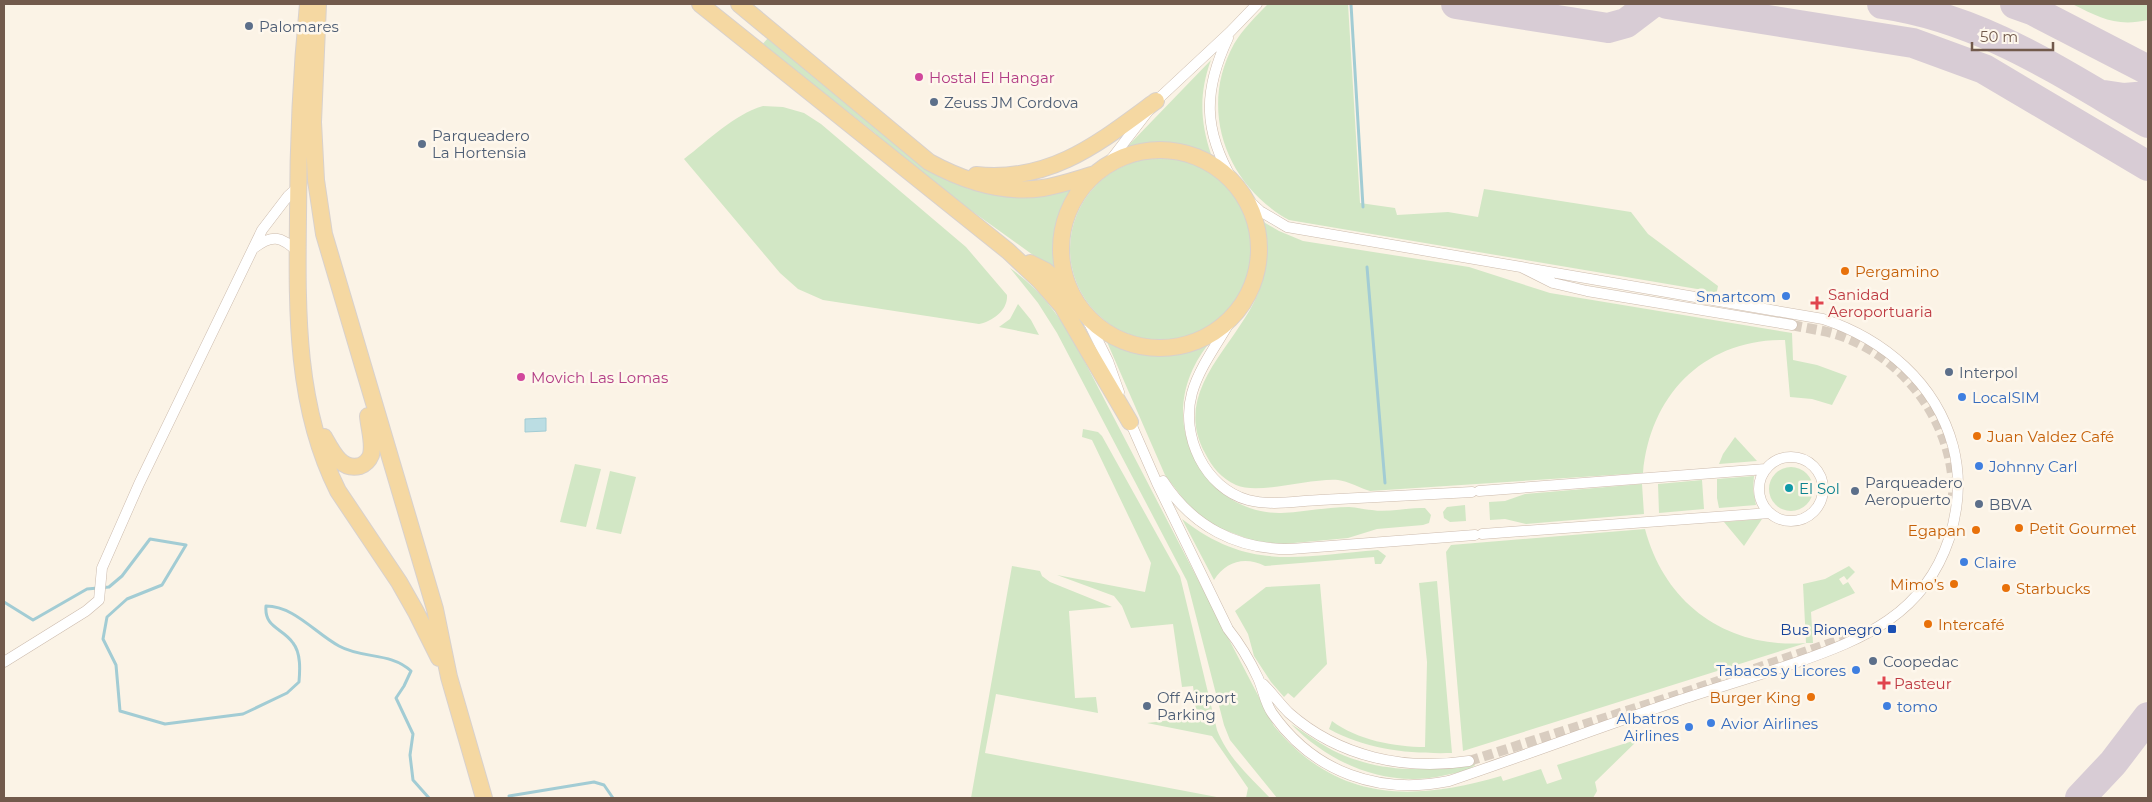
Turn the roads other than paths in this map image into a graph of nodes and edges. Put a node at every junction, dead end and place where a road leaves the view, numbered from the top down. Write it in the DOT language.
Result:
graph roads {
  1 [pos="304,4"];
  2 [pos="308,4"];
  3 [pos="318,4"];
  4 [pos="686,4"];
  5 [pos="700,4"];
  6 [pos="739,4"];
  7 [pos="753,4"];
  8 [pos="1257,4"];
  9 [pos="719,21"];
  10 [pos="1230,32"];
  11 [pos="304,39"];
  12 [pos="822,71"];
  13 [pos="1156,101"];
  14 [pos="1101,170"];
  15 [pos="948,173"];
  16 [pos="1233,181"];
  17 [pos="298,187"];
  18 [pos="1245,197"];
  19 [pos="253,249"];
  20 [pos="1008,251"];
  21 [pos="298,252"];
  22 [pos="1521,268"];
  23 [pos="1072,294"];
  24 [pos="1082,308"];
  25 [pos="1235,313"];
  26 [pos="1792,326"];
  27 [pos="364,376"];
  28 [pos="309,406"];
  29 [pos="1130,422"];
  30 [pos="1148,460"];
  31 [pos="1766,468"];
  32 [pos="1770,513"];
  33 [pos="4,662"];
  34 [pos="449,677"];
  35 [pos="1258,677"];
  36 [pos="1469,761"];
  37 [pos="484,798"];
  1 -- 11 [label="main road"];
  2 -- 11 [label="main road"];
  3 -- 27 [label="main road"];
  4 -- 9 [label="main road"];
  5 -- 9 [label="main road"];
  6 -- 12 [label="main road"];
  7 -- 12 [label="main road"];
  8 -- 10 [label="street"];
  9 -- 20 [label="main road"];
  10 -- 13 [label="street"];
  10 -- 16 [label="street"];
  11 -- 17 [label="main road"];
  12 -- 15 [label="main road"];
  13 -- 14 [label="street"];
  13 -- 15 [label="main road"];
  14 -- 15 [label="main road"];
  14 -- 16 [label="main road"];
  14 -- 23 [label="main road"];
  16 -- 18 [label="main road"];
  17 -- 19 [label="street"];
  17 -- 21 [label="main road"];
  18 -- 22 [label="street"];
  18 -- 25 [label="main road"];
  19 -- 21 [label="street"];
  19 -- 33 [label="street"];
  20 -- 23 [label="main road"];
  20 -- 29 [label="main road"];
  21 -- 28 [label="main road"];
  22 -- 26 [label="street"];
  22 -- 35 [label="street"];
  23 -- 24 [label="main road"];
  24 -- 25 [label="main road"];
  24 -- 29 [label="street"];
  25 -- 31 [label="street"];
  27 -- 28 [label="main road"];
  27 -- 34 [label="main road"];
  28 -- 34 [label="main road"];
  29 -- 30 [label="street"];
  30 -- 32 [label="street"];
  30 -- 35 [label="street"];
  31 -- 32 [label="street"];
  31 -- 32 [label="street"];
  34 -- 37 [label="main road"];
  35 -- 36 [label="street"];
}
